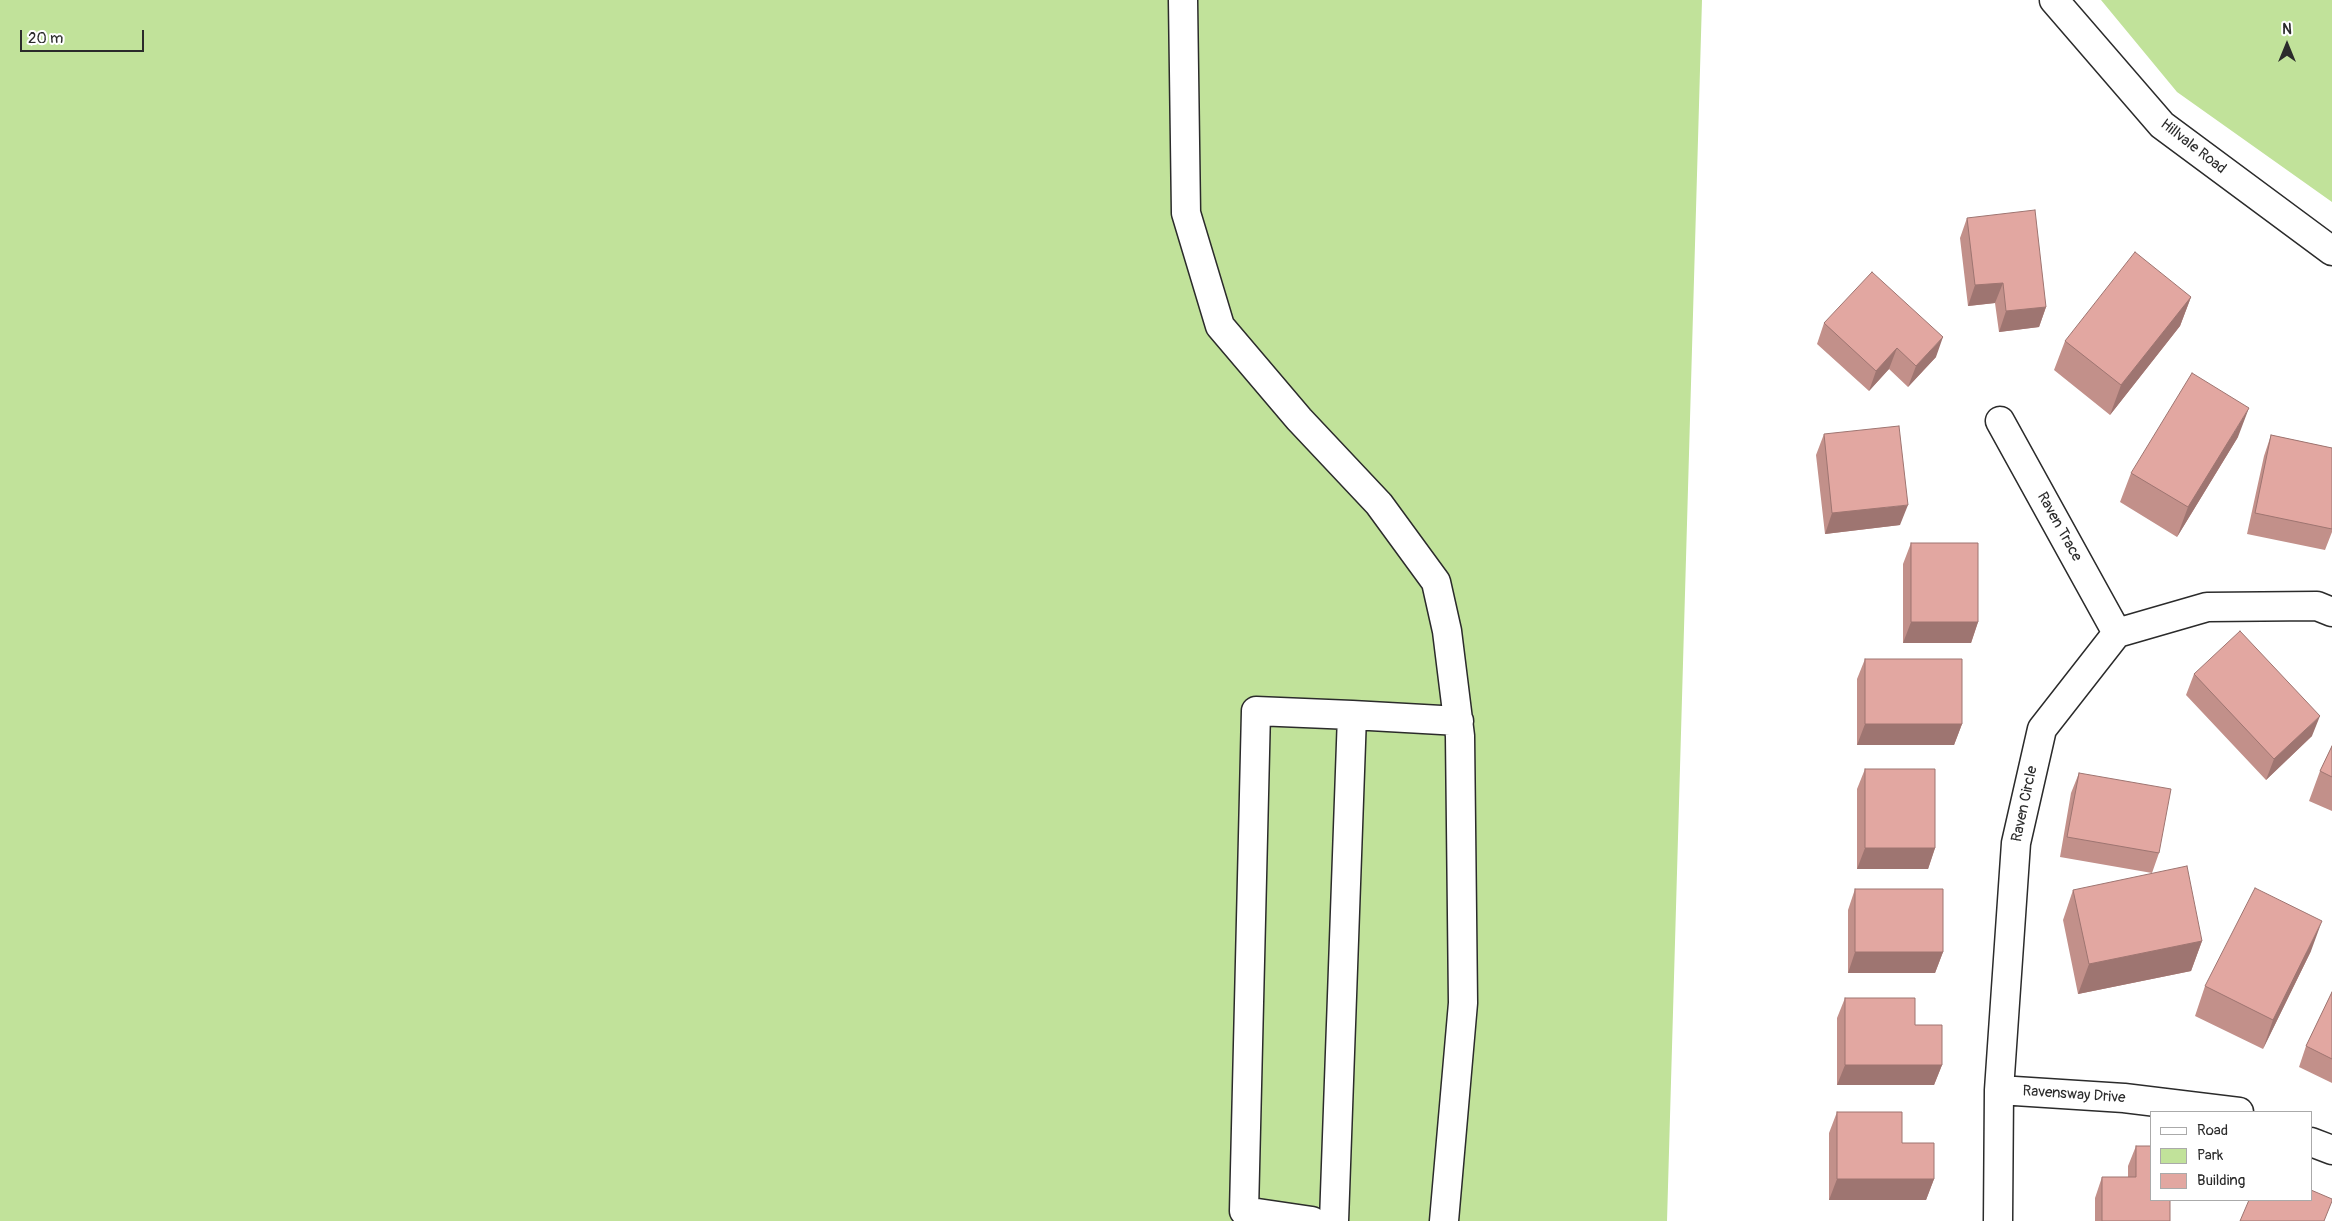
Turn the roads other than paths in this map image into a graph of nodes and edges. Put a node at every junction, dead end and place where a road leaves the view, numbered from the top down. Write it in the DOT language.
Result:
graph roads {
  1 [pos="1183,0"];
  2 [pos="2054,0"];
  3 [pos="2332,251"];
  4 [pos="2000,421"];
  5 [pos="2332,612"];
  6 [pos="2118,634"];
  7 [pos="1352,715"];
  8 [pos="1459,721"];
  9 [pos="1999,1090"];
  10 [pos="2231,1111"];
  11 [pos="2312,1142"];
  12 [pos="2332,1150"];
  13 [pos="1312,1221"];
  14 [pos="1334,1221"];
  15 [pos="1444,1221"];
  16 [pos="1998,1221"];
  1 -- 8 [label="street"];
  2 -- 3 [label="street, Hillvale Road"];
  4 -- 6 [label="street, Raven Trace"];
  5 -- 6 [label="street"];
  6 -- 9 [label="street, Raven Circle"];
  7 -- 8 [label="street"];
  7 -- 13 [label="street"];
  7 -- 14 [label="street"];
  8 -- 15 [label="street"];
  9 -- 10 [label="street, Ravensway Drive"];
  9 -- 16 [label="street, Raven Circle"];
  11 -- 12 [label="street"];
}
